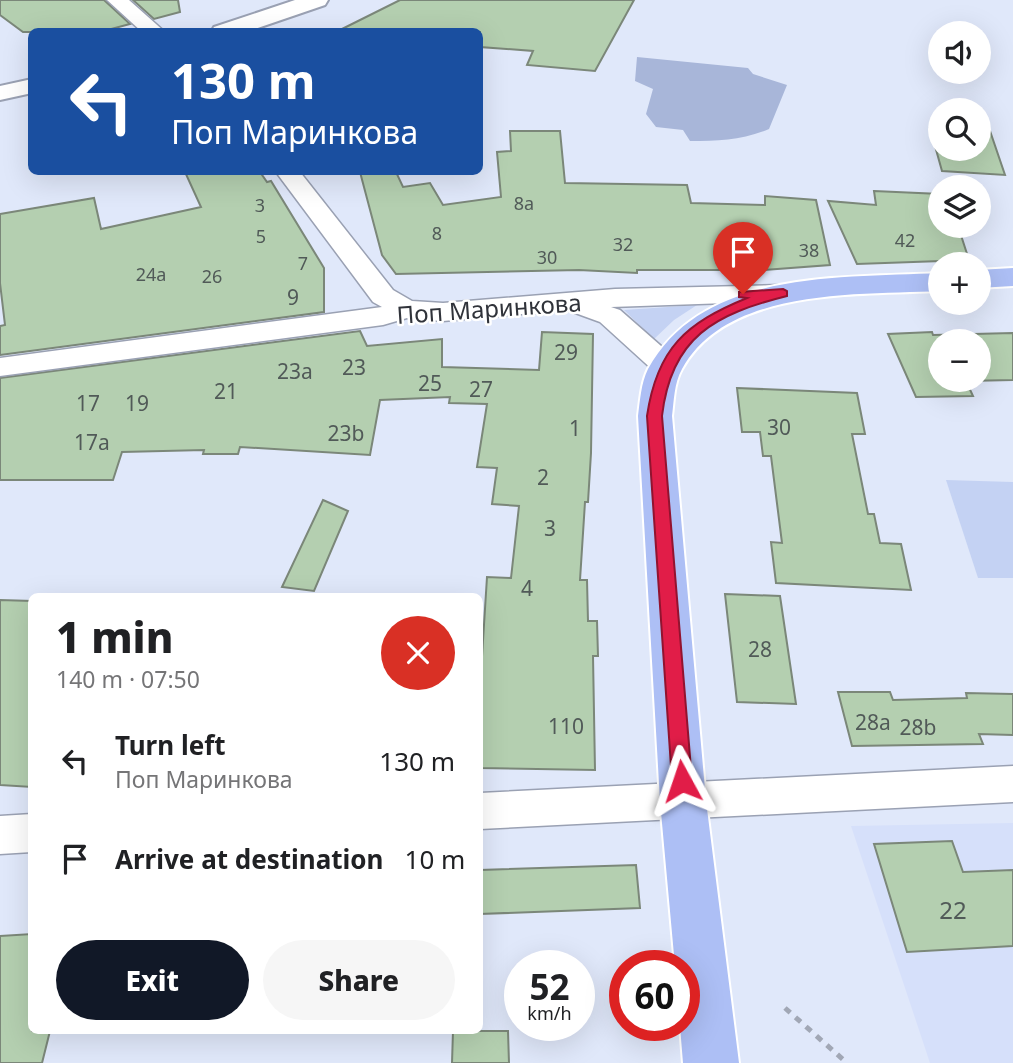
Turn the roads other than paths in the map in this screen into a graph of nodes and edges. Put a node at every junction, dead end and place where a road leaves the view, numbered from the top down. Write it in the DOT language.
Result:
graph roads {
  1 [pos="117,0"];
  2 [pos="317,0"];
  3 [pos="150,28"];
  4 [pos="234,28"];
  5 [pos="28,87"];
  6 [pos="0,93"];
  7 [pos="290,175"];
  8 [pos="1013,277"];
  9 [pos="991,278"];
  10 [pos="928,283"];
  11 [pos="783,293"];
  12 [pos="571,303"];
  13 [pos="405,309"];
  14 [pos="0,366"];
  15 [pos="666,366"];
  16 [pos="1013,784"];
  17 [pos="683,801"];
  18 [pos="483,811"];
  19 [pos="28,833"];
  20 [pos="0,835"];
  21 [pos="711,1063"];
  1 -- 3 [label="street"];
  2 -- 4 [label="main road"];
  5 -- 6 [label="main road"];
  7 -- 13 [label="street"];
  8 -- 9 [label="main road"];
  10 -- 11 [label="main road, Поп Маринкова"];
  11 -- 12 [label="street, Поп Маринкова"];
  11 -- 15 [label="main road"];
  12 -- 13 [label="street, Поп Маринкова"];
  12 -- 15 [label="street"];
  13 -- 14 [label="street, Поп Маринкова"];
  15 -- 17 [label="main road"];
  16 -- 17 [label="street"];
  17 -- 18 [label="street"];
  17 -- 21 [label="main road"];
  19 -- 20 [label="street"];
}
